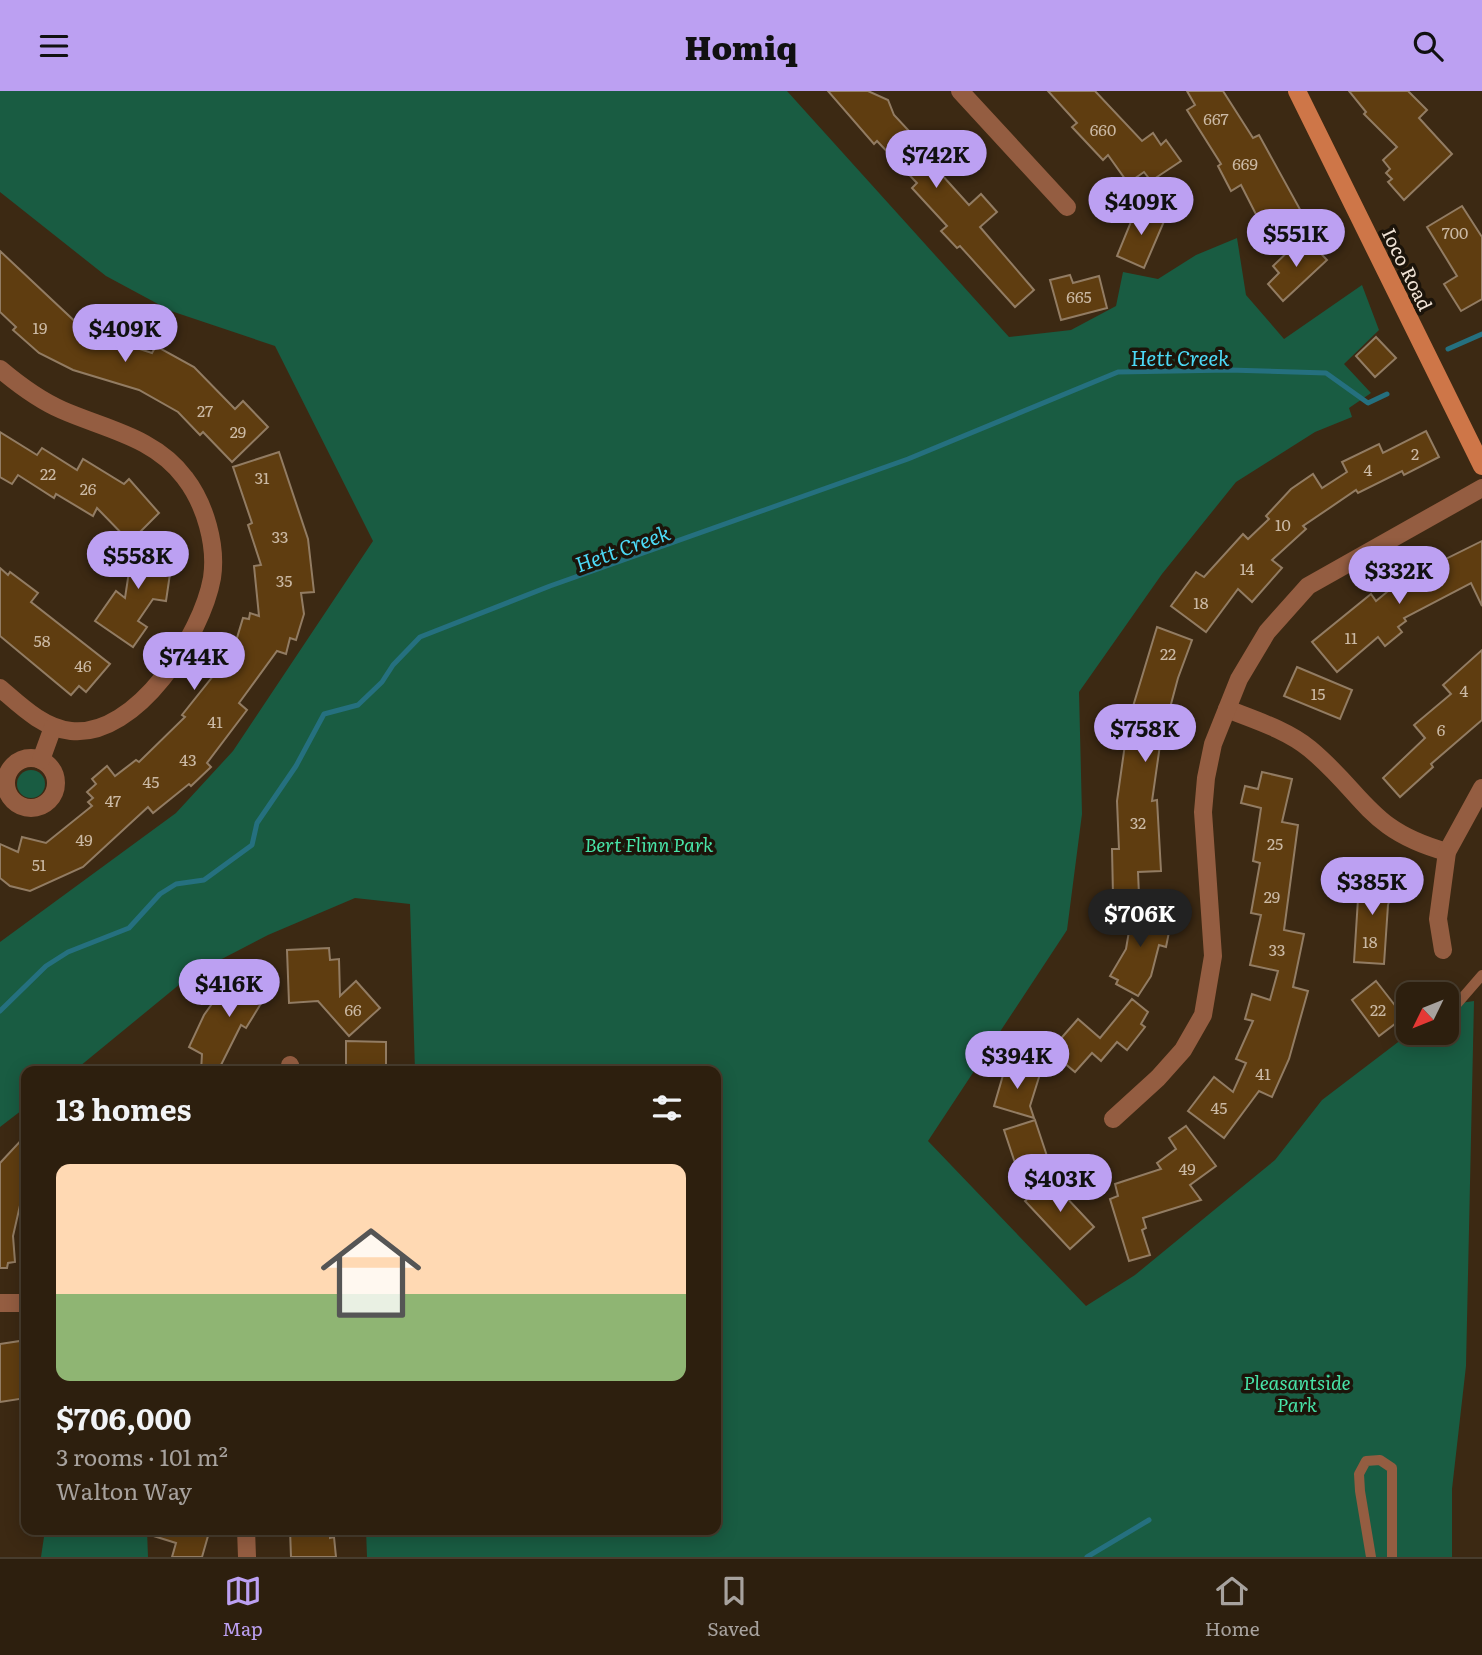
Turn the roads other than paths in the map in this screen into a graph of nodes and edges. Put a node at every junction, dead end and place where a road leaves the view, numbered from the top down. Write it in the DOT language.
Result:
graph roads {
  1 [pos="960,91"];
  2 [pos="1297,91"];
  3 [pos="1067,207"];
  4 [pos="0,369"];
  5 [pos="1482,466"];
  6 [pos="1482,488"];
  7 [pos="0,688"];
  8 [pos="1227,709"];
  9 [pos="52,727"];
  10 [pos="41,760"];
  11 [pos="1482,788"];
  12 [pos="1447,852"];
  13 [pos="1443,950"];
  14 [pos="1482,975"];
  15 [pos="1460,1000"];
  16 [pos="1113,1119"];
  17 [pos="0,1303"];
  18 [pos="21,1303"];
  19 [pos="246,1535"];
  20 [pos="247,1557"];
  21 [pos="1371,1557"];
  22 [pos="1392,1557"];
  1 -- 3 [label="street"];
  2 -- 5 [label="main road, Ioco Road"];
  4 -- 9 [label="street"];
  6 -- 8 [label="street"];
  7 -- 9 [label="street"];
  8 -- 12 [label="street"];
  8 -- 16 [label="street"];
  9 -- 10 [label="street"];
  11 -- 12 [label="street"];
  12 -- 13 [label="street"];
  14 -- 15 [label="lane"];
  17 -- 18 [label="street"];
  19 -- 20 [label="street"];
  21 -- 22 [label="lane"];
}
